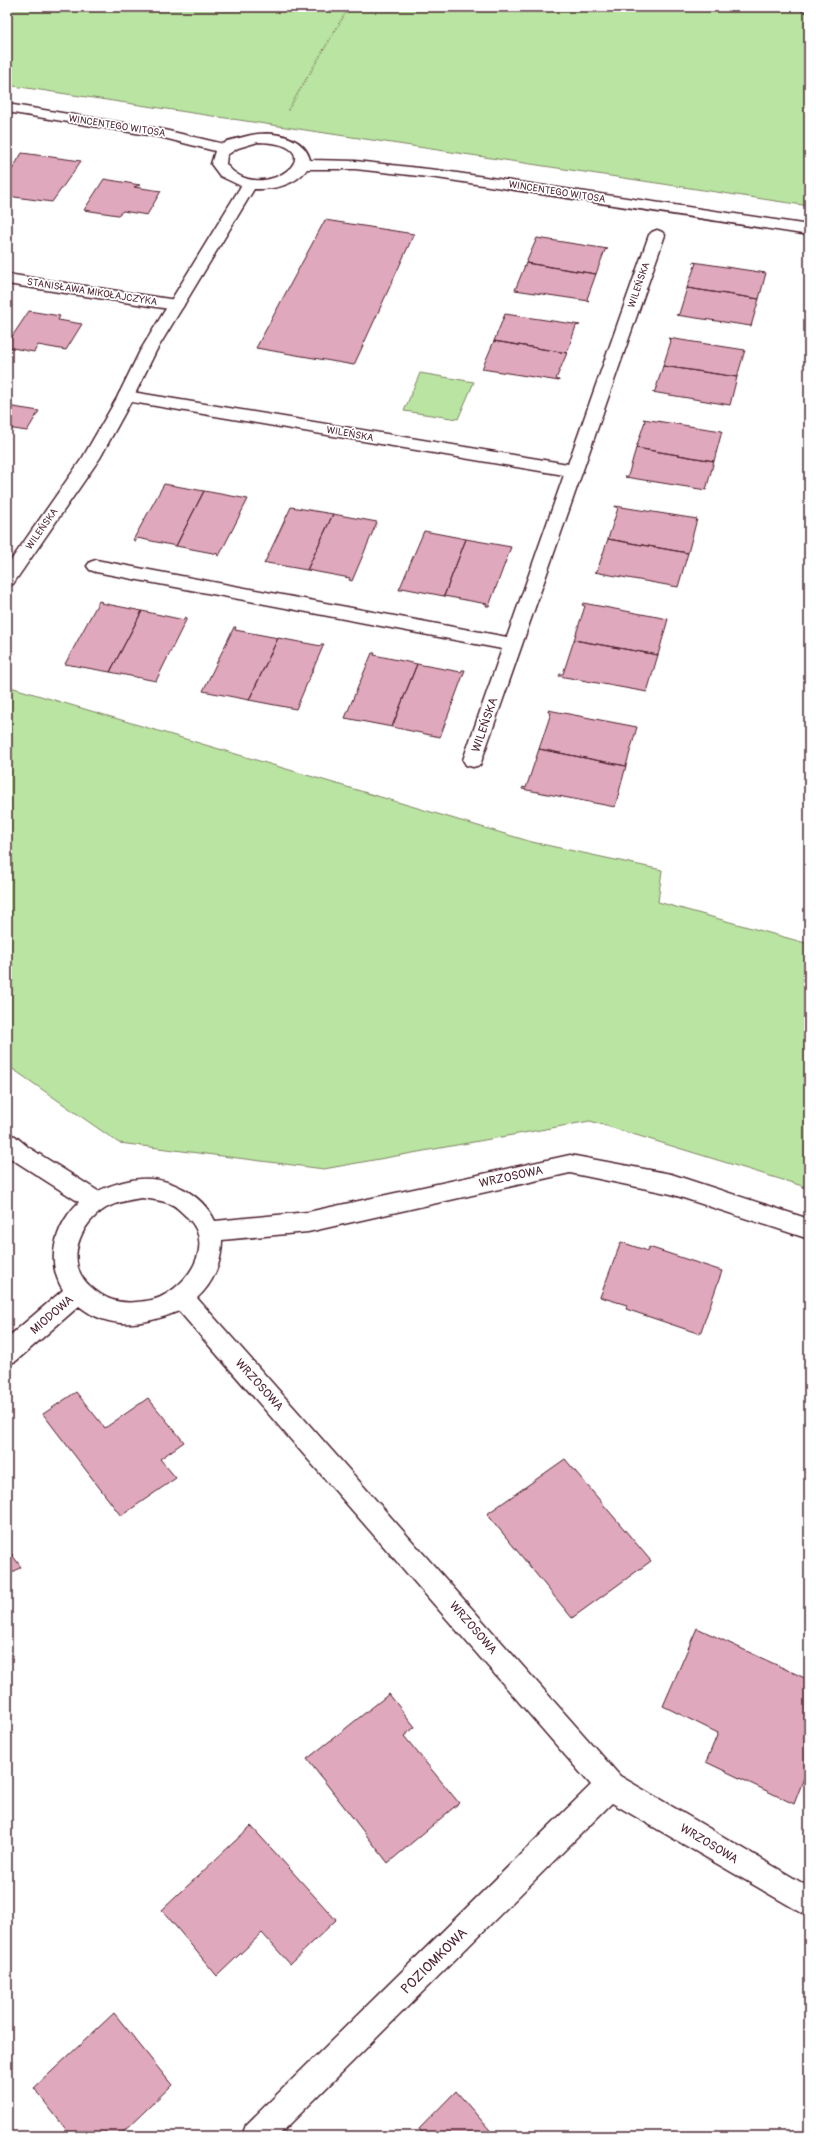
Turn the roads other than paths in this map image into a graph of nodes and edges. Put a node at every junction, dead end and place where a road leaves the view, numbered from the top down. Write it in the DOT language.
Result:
graph roads {
  1 [pos="7,108"];
  2 [pos="225,149"];
  3 [pos="303,164"];
  4 [pos="250,183"];
  5 [pos="809,230"];
  6 [pos="656,235"];
  7 [pos="7,279"];
  8 [pos="176,306"];
  9 [pos="126,396"];
  10 [pos="574,471"];
  11 [pos="96,566"];
  12 [pos="7,580"];
  13 [pos="513,645"];
  14 [pos="473,760"];
  15 [pos="7,1143"];
  16 [pos="96,1202"];
  17 [pos="809,1229"];
  18 [pos="209,1231"];
  19 [pos="78,1292"];
  20 [pos="183,1298"];
  21 [pos="7,1353"];
  22 [pos="610,1786"];
  23 [pos="809,1903"];
  24 [pos="258,2136"];
  1 -- 2 [label="street, WINCENTEGO WITOSA"];
  2 -- 3 [label="street"];
  2 -- 4 [label="street"];
  3 -- 4 [label="street"];
  3 -- 5 [label="street, WINCENTEGO WITOSA"];
  4 -- 8 [label="street, WILEŃSKA"];
  6 -- 10 [label="street, WILEŃSKA"];
  7 -- 8 [label="street, STANISŁAWA MIKOŁAJCZYKA"];
  8 -- 9 [label="street, WILEŃSKA"];
  9 -- 10 [label="street, WILEŃSKA"];
  9 -- 12 [label="street, WILEŃSKA"];
  10 -- 13 [label="street, WILEŃSKA"];
  11 -- 13 [label="street"];
  13 -- 14 [label="street, WILEŃSKA"];
  15 -- 16 [label="street"];
  16 -- 18 [label="street"];
  16 -- 19 [label="street"];
  17 -- 18 [label="street, WRZOSOWA"];
  18 -- 20 [label="street"];
  19 -- 20 [label="street"];
  19 -- 21 [label="street, MIODOWA"];
  20 -- 22 [label="street, WRZOSOWA"];
  22 -- 23 [label="street, WRZOSOWA"];
  22 -- 24 [label="street, POZIOMKOWA"];
}
